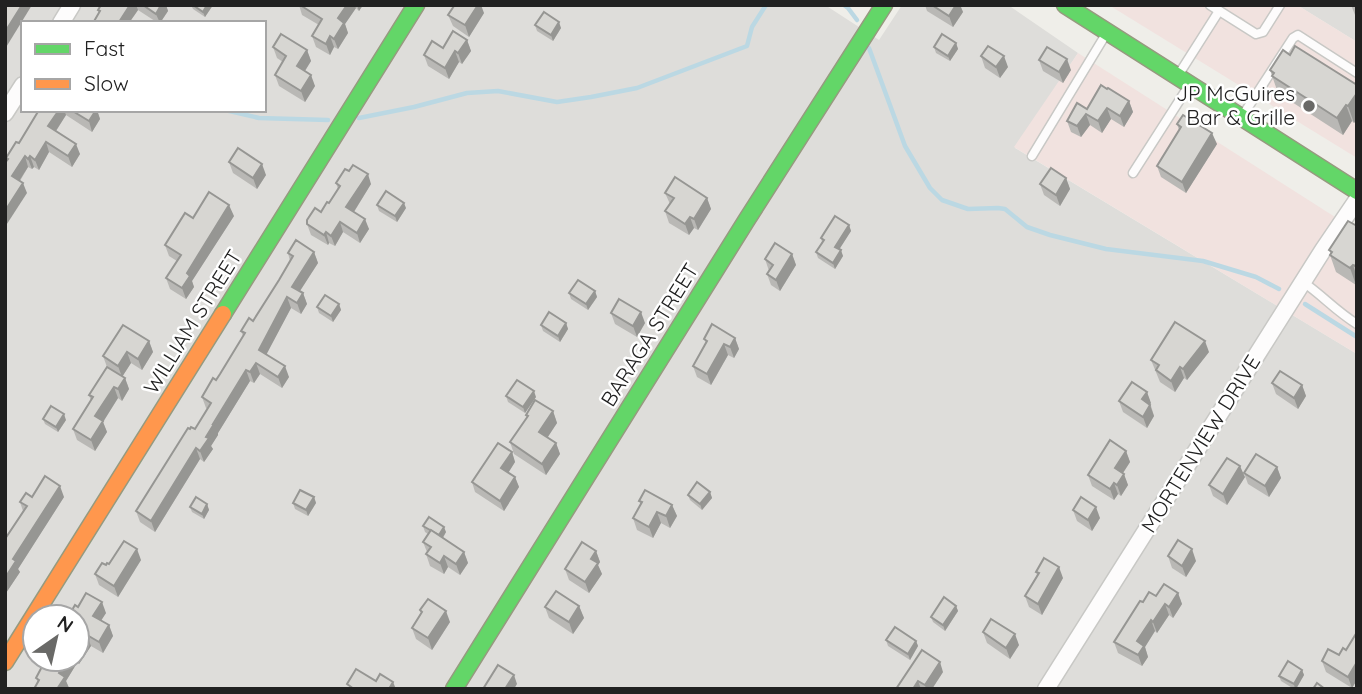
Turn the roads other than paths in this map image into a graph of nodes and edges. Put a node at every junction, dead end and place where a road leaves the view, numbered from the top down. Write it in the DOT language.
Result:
graph roads {
  1 [pos="72,5"];
  2 [pos="416,5"];
  3 [pos="884,5"];
  4 [pos="1065,5"];
  5 [pos="1210,5"];
  6 [pos="1280,5"];
  7 [pos="1219,11"];
  8 [pos="62,21"];
  9 [pos="1107,32"];
  10 [pos="1357,72"];
  11 [pos="1183,80"];
  12 [pos="21,88"];
  13 [pos="5,113"];
  14 [pos="1241,117"];
  15 [pos="1032,156"];
  16 [pos="1133,173"];
  17 [pos="1357,191"];
  18 [pos="1357,200"];
  19 [pos="1303,282"];
  20 [pos="1357,324"];
  21 [pos="5,662"];
  22 [pos="454,689"];
  23 [pos="1046,689"];
  1 -- 8 [label="street"];
  2 -- 21 [label="street, WILLIAM STREET"];
  3 -- 22 [label="street, BARAGA STREET"];
  4 -- 9 [label="street"];
  5 -- 7 [label="lane"];
  6 -- 7 [label="lane"];
  7 -- 11 [label="lane"];
  9 -- 11 [label="street"];
  9 -- 15 [label="lane"];
  10 -- 14 [label="lane"];
  11 -- 14 [label="street"];
  11 -- 16 [label="lane"];
  12 -- 13 [label="street"];
  14 -- 17 [label="street"];
  18 -- 19 [label="street, MORTENVIEW DRIVE"];
  19 -- 20 [label="lane"];
  19 -- 23 [label="street, MORTENVIEW DRIVE"];
}
